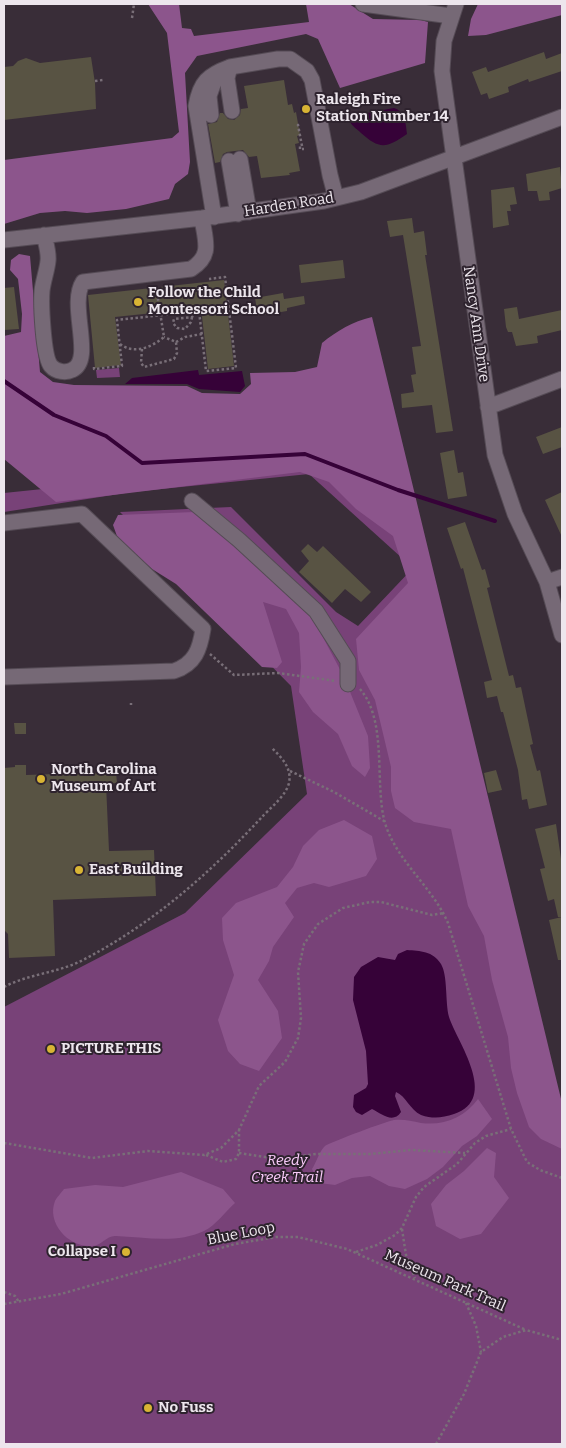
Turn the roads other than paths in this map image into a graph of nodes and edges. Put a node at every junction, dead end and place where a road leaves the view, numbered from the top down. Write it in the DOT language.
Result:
graph roads {
  1 [pos="363,4"];
  2 [pos="454,10"];
  3 [pos="230,68"];
  4 [pos="221,113"];
  5 [pos="562,117"];
  6 [pos="453,157"];
  7 [pos="336,198"];
  8 [pos="226,215"];
  9 [pos="44,235"];
  10 [pos="4,240"];
  11 [pos="562,380"];
  12 [pos="488,407"];
  13 [pos="192,500"];
  14 [pos="4,524"];
  15 [pos="562,577"];
  16 [pos="547,582"];
  17 [pos="562,634"];
  18 [pos="4,677"];
  19 [pos="348,684"];
  1 -- 2 [label="street"];
  2 -- 6 [label="street, Nancy Ann Drive"];
  3 -- 4 [label="street"];
  3 -- 7 [label="street"];
  3 -- 8 [label="street"];
  5 -- 6 [label="street, Harden Road"];
  6 -- 7 [label="street, Harden Road"];
  6 -- 12 [label="street, Nancy Ann Drive"];
  7 -- 8 [label="street, Harden Road"];
  8 -- 8 [label="street"];
  8 -- 9 [label="street, Harden Road"];
  8 -- 9 [label="street"];
  9 -- 10 [label="street, Harden Road"];
  11 -- 12 [label="street"];
  12 -- 16 [label="street, Nancy Ann Drive"];
  13 -- 19 [label="street"];
  14 -- 18 [label="street"];
  15 -- 16 [label="street"];
  16 -- 17 [label="street, Nancy Ann Drive"];
}
